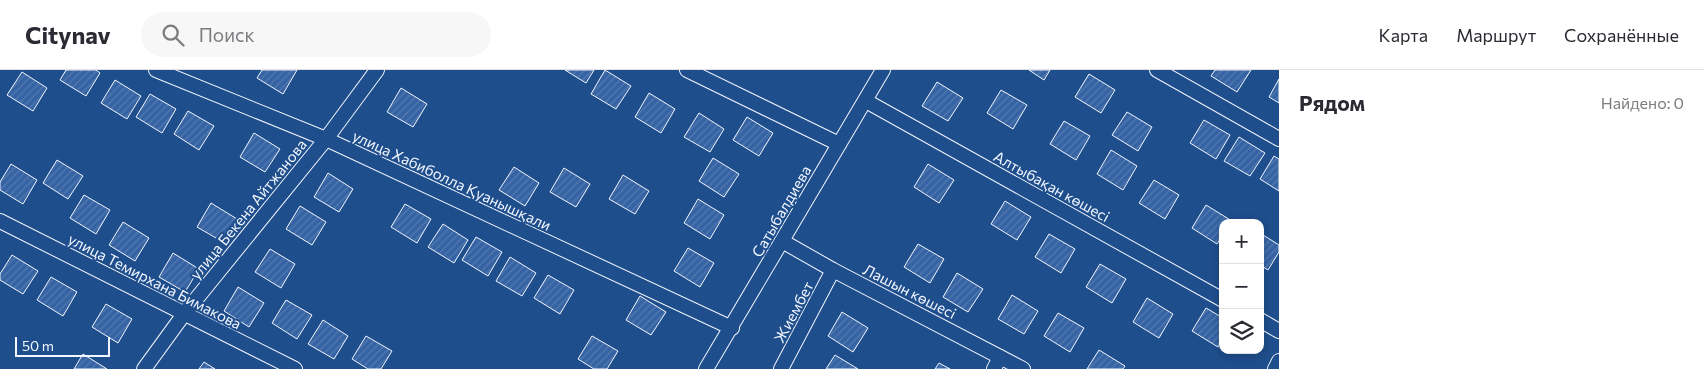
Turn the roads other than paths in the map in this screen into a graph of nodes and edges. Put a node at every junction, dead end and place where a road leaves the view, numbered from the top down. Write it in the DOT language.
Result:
graph roads {
  1 [pos="156,70"];
  2 [pos="377,70"];
  3 [pos="687,70"];
  4 [pos="883,70"];
  5 [pos="1157,70"];
  6 [pos="866,101"];
  7 [pos="326,139"];
  8 [pos="1279,139"];
  9 [pos="839,144"];
  10 [pos="0,221"];
  11 [pos="782,241"];
  12 [pos="833,270"];
  13 [pos="1219,298"];
  14 [pos="184,314"];
  15 [pos="1264,322"];
  16 [pos="732,328"];
  17 [pos="1279,331"];
  18 [pos="1279,361"];
  19 [pos="997,363"];
  20 [pos="144,369"];
  21 [pos="295,369"];
  22 [pos="706,369"];
  23 [pos="781,369"];
  24 [pos="1023,369"];
  25 [pos="1275,369"];
  1 -- 7 [label="street, улица Хабиболла Қуанышқали"];
  2 -- 7 [label="street, улица Бекена Айтжанова"];
  3 -- 9 [label="street"];
  4 -- 6 [label="street, Сатыбалдиева"];
  5 -- 8 [label="street"];
  6 -- 9 [label="street, Сатыбалдиева"];
  6 -- 13 [label="street, Алтыбақан көшесі"];
  7 -- 14 [label="street, улица Бекена Айтжанова"];
  7 -- 16 [label="street, улица Хабиболла Қуанышқали"];
  9 -- 11 [label="street, Сатыбалдиева"];
  10 -- 14 [label="street, улица Темирхана Бимакова"];
  11 -- 12 [label="street, Лашын көшесі"];
  11 -- 16 [label="street, Сатыбалдиева"];
  12 -- 19 [label="street, Лашын көшесі"];
  12 -- 23 [label="street, Жиембет"];
  14 -- 20 [label="street, улица Бекена Айтжанова"];
  14 -- 21 [label="street, улица Темирхана Бимакова"];
  15 -- 17 [label="street"];
  16 -- 22 [label="street, Сатыбалдиева"];
  18 -- 25 [label="street"];
  19 -- 24 [label="street, Лашын көшесі"];
}
